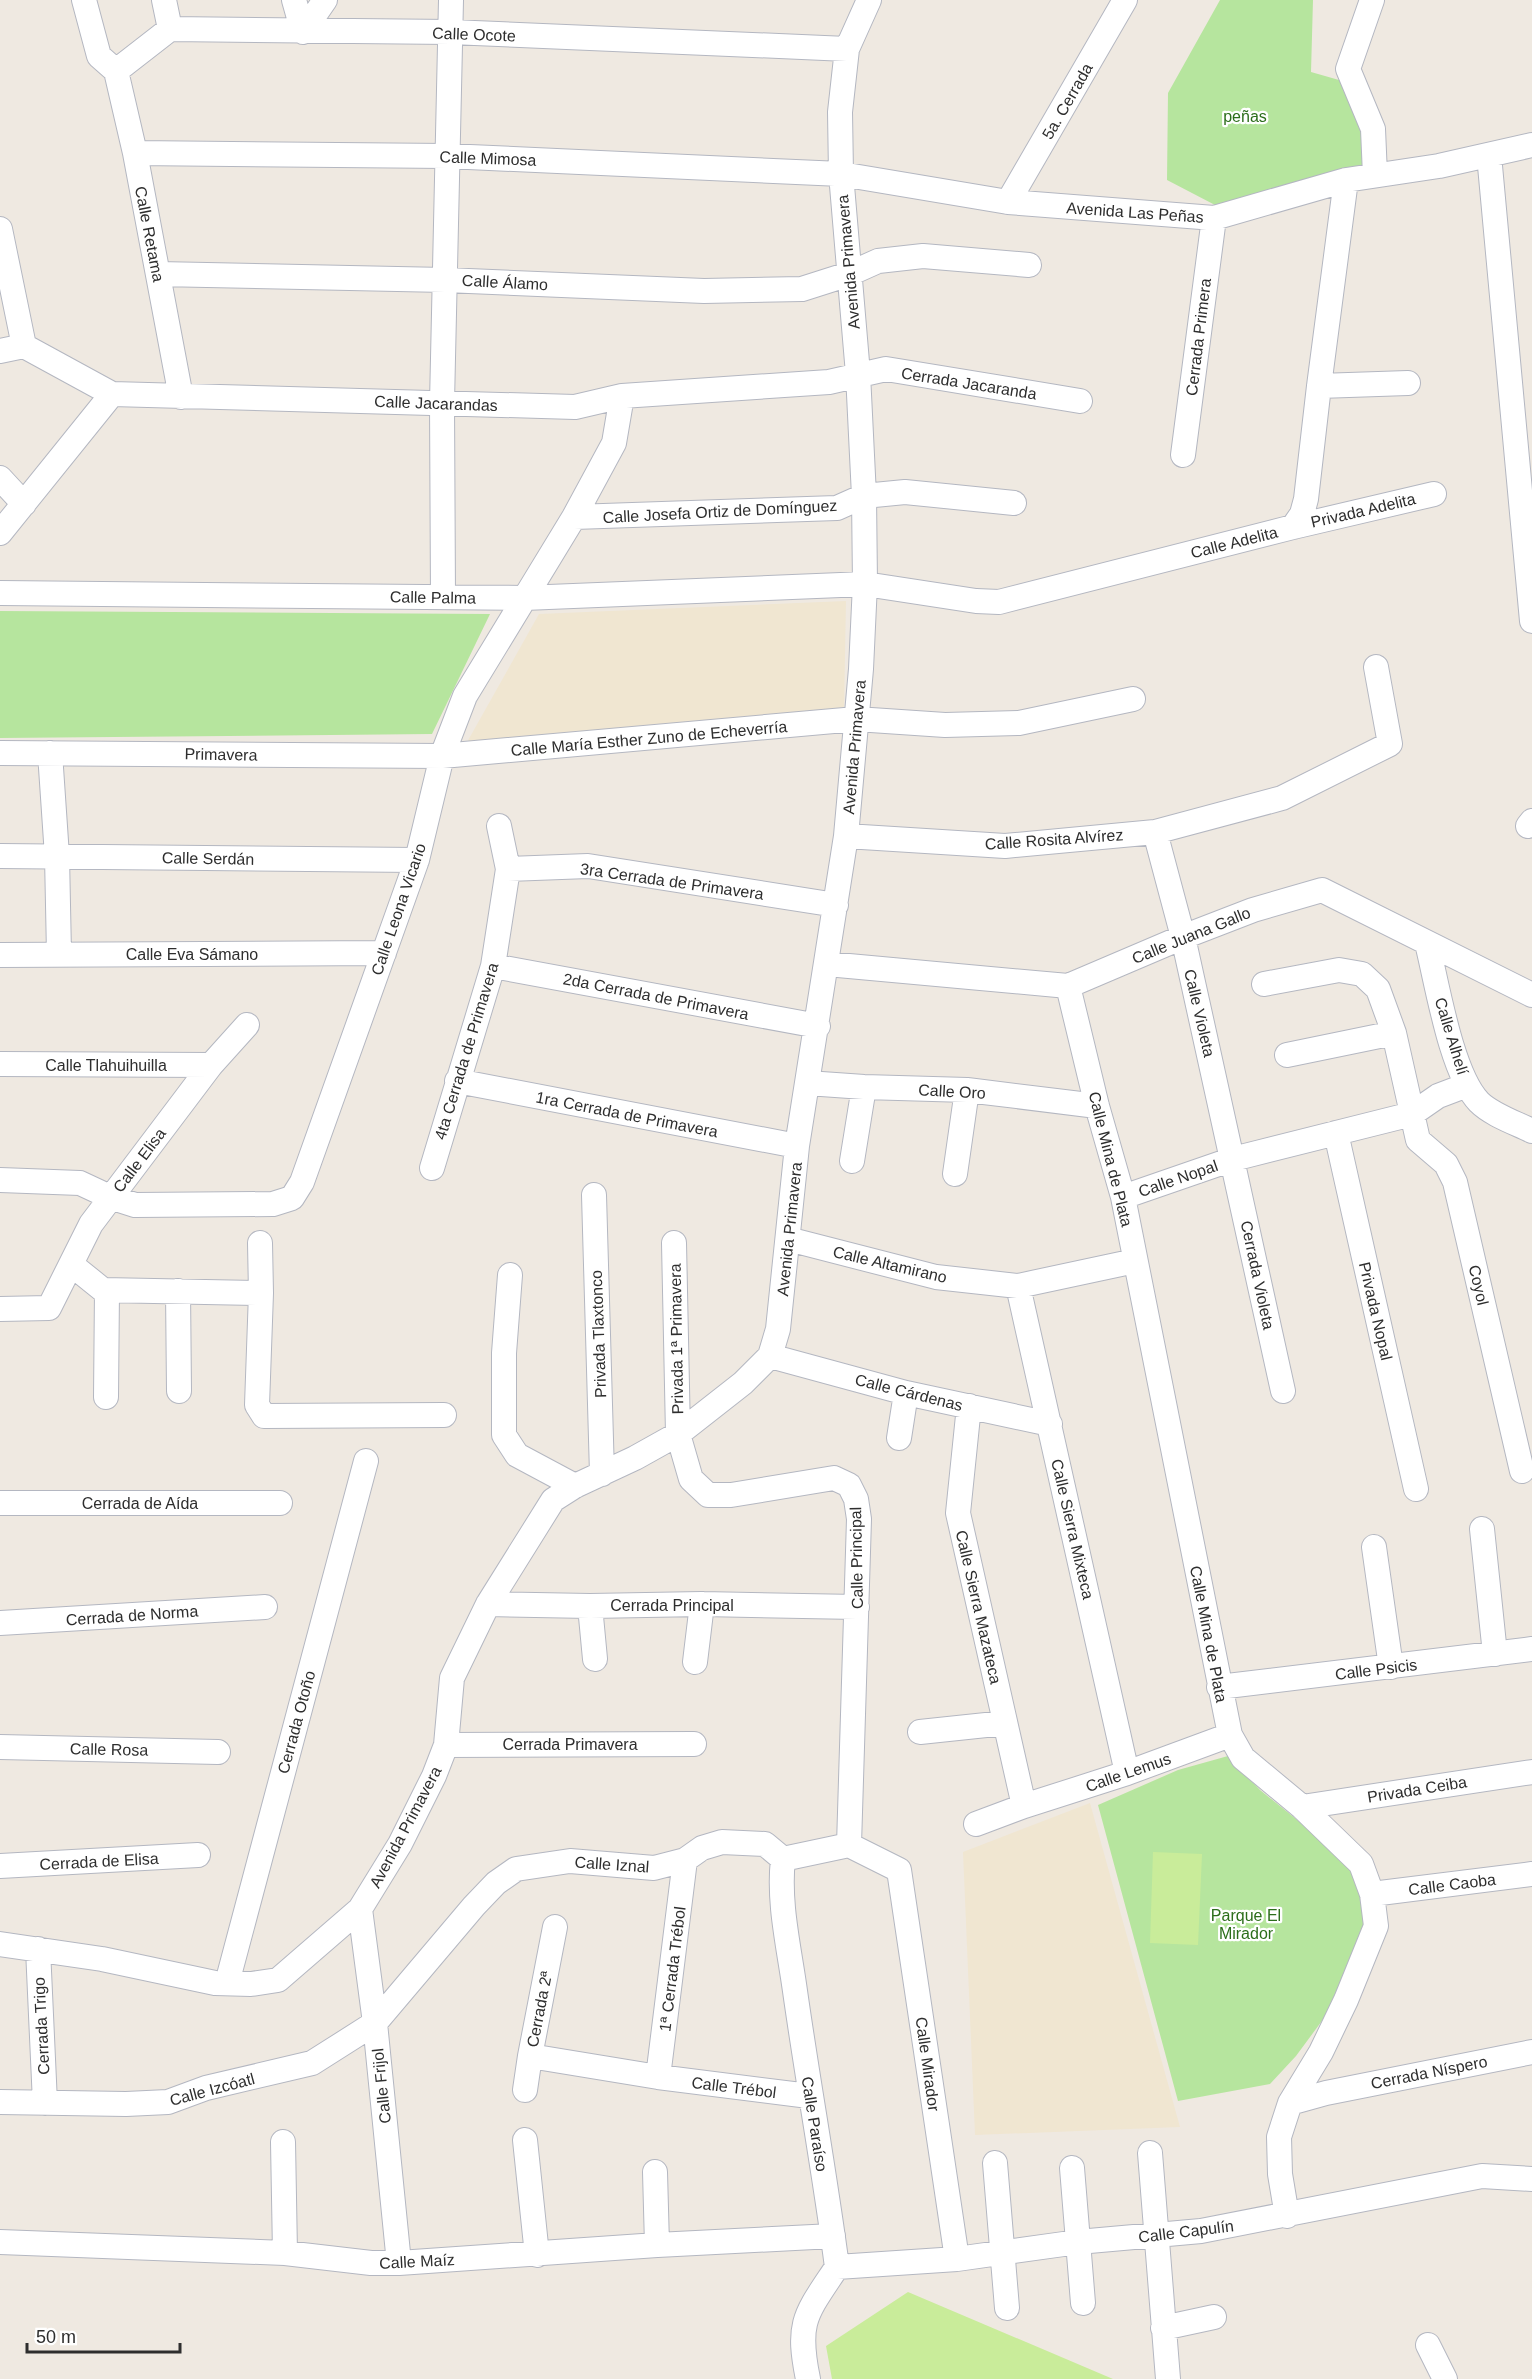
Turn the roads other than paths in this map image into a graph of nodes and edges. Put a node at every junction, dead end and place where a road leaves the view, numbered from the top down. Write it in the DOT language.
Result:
graph roads {
  1 [pos="84,0"];
  2 [pos="164,0"];
  3 [pos="294,0"];
  4 [pos="325,0"];
  5 [pos="451,0"];
  6 [pos="869,0"];
  7 [pos="1125,0"];
  8 [pos="1371,0"];
  9 [pos="170,29"];
  10 [pos="303,32"];
  11 [pos="451,33"];
  12 [pos="847,48"];
  13 [pos="116,71"];
  14 [pos="1532,145"];
  15 [pos="135,153"];
  16 [pos="1489,155"];
  17 [pos="447,156"];
  18 [pos="840,174"];
  19 [pos="1375,175"];
  20 [pos="1346,180"];
  21 [pos="1008,202"];
  22 [pos="1214,218"];
  23 [pos="0,229"];
  24 [pos="1029,265"];
  25 [pos="158,274"];
  26 [pos="849,274"];
  27 [pos="445,280"];
  28 [pos="24,346"];
  29 [pos="0,351"];
  30 [pos="858,374"];
  31 [pos="1408,383"];
  32 [pos="1319,386"];
  33 [pos="112,394"];
  34 [pos="622,396"];
  35 [pos="181,397"];
  36 [pos="1080,401"];
  37 [pos="442,403"];
  38 [pos="1183,455"];
  39 [pos="0,478"];
  40 [pos="1434,494"];
  41 [pos="864,496"];
  42 [pos="1014,503"];
  43 [pos="24,504"];
  44 [pos="574,517"];
  45 [pos="1293,527"];
  46 [pos="0,533"];
  47 [pos="865,584"];
  48 [pos="0,593"];
  49 [pos="443,597"];
  50 [pos="524,598"];
  51 [pos="1532,621"];
  52 [pos="1376,667"];
  53 [pos="1133,699"];
  54 [pos="856,719"];
  55 [pos="0,753"];
  56 [pos="50,753"];
  57 [pos="442,756"];
  58 [pos="499,826"];
  59 [pos="1155,832"];
  60 [pos="846,837"];
  61 [pos="0,856"];
  62 [pos="57,856"];
  63 [pos="417,860"];
  64 [pos="508,869"];
  65 [pos="836,905"];
  66 [pos="1183,937"];
  67 [pos="1427,943"];
  68 [pos="384,953"];
  69 [pos="58,954"];
  70 [pos="0,955"];
  71 [pos="827,964"];
  72 [pos="493,966"];
  73 [pos="1264,984"];
  74 [pos="1068,986"];
  75 [pos="1532,995"];
  76 [pos="247,1025"];
  77 [pos="818,1026"];
  78 [pos="1394,1033"];
  79 [pos="1287,1054"];
  80 [pos="0,1064"];
  81 [pos="211,1065"];
  82 [pos="457,1081"];
  83 [pos="807,1083"];
  84 [pos="1467,1085"];
  85 [pos="864,1087"];
  86 [pos="967,1090"];
  87 [pos="1097,1106"];
  88 [pos="1412,1114"];
  89 [pos="1532,1131"];
  90 [pos="1336,1133"];
  91 [pos="797,1146"];
  92 [pos="1233,1159"];
  93 [pos="852,1161"];
  94 [pos="432,1168"];
  95 [pos="955,1174"];
  96 [pos="0,1180"];
  97 [pos="594,1195"];
  98 [pos="110,1197"];
  99 [pos="1122,1197"];
  100 [pos="788,1239"];
  101 [pos="674,1243"];
  102 [pos="260,1244"];
  103 [pos="1135,1261"];
  104 [pos="72,1266"];
  105 [pos="510,1275"];
  106 [pos="1018,1286"];
  107 [pos="107,1290"];
  108 [pos="178,1292"];
  109 [pos="261,1293"];
  110 [pos="0,1309"];
  111 [pos="770,1356"];
  112 [pos="179,1391"];
  113 [pos="1282,1391"];
  114 [pos="906,1393"];
  115 [pos="106,1397"];
  116 [pos="969,1406"];
  117 [pos="444,1415"];
  118 [pos="1050,1424"];
  119 [pos="678,1434"];
  120 [pos="899,1438"];
  121 [pos="366,1461"];
  122 [pos="1522,1471"];
  123 [pos="602,1474"];
  124 [pos="575,1486"];
  125 [pos="1416,1489"];
  126 [pos="0,1503"];
  127 [pos="280,1503"];
  128 [pos="1482,1529"];
  129 [pos="1374,1547"];
  130 [pos="488,1604"];
  131 [pos="702,1604"];
  132 [pos="590,1606"];
  133 [pos="264,1607"];
  134 [pos="857,1607"];
  135 [pos="0,1623"];
  136 [pos="1532,1649"];
  137 [pos="1495,1654"];
  138 [pos="595,1659"];
  139 [pos="695,1662"];
  140 [pos="1391,1667"];
  141 [pos="1219,1687"];
  142 [pos="1005,1723"];
  143 [pos="920,1732"];
  144 [pos="1230,1735"];
  145 [pos="694,1744"];
  146 [pos="446,1745"];
  147 [pos="0,1747"];
  148 [pos="218,1752"];
  149 [pos="1532,1772"];
  150 [pos="1128,1773"];
  151 [pos="1024,1806"];
  152 [pos="1302,1807"];
  153 [pos="976,1824"];
  154 [pos="849,1845"];
  155 [pos="198,1855"];
  156 [pos="783,1859"];
  157 [pos="685,1860"];
  158 [pos="0,1866"];
  159 [pos="1532,1874"];
  160 [pos="1372,1894"];
  161 [pos="360,1909"];
  162 [pos="555,1927"];
  163 [pos="0,1944"];
  164 [pos="38,1950"];
  165 [pos="227,1983"];
  166 [pos="375,2023"];
  167 [pos="1321,2052"];
  168 [pos="1532,2052"];
  169 [pos="530,2056"];
  170 [pos="658,2077"];
  171 [pos="525,2090"];
  172 [pos="1326,2093"];
  173 [pos="809,2096"];
  174 [pos="0,2102"];
  175 [pos="45,2103"];
  176 [pos="1290,2103"];
  177 [pos="525,2140"];
  178 [pos="283,2142"];
  179 [pos="1150,2153"];
  180 [pos="995,2163"];
  181 [pos="1072,2168"];
  182 [pos="655,2172"];
  183 [pos="1532,2179"];
  184 [pos="1287,2216"];
  185 [pos="833,2236"];
  186 [pos="1157,2236"];
  187 [pos="0,2242"];
  188 [pos="1078,2242"];
  189 [pos="657,2245"];
  190 [pos="1004,2252"];
  191 [pos="285,2253"];
  192 [pos="537,2254"];
  193 [pos="957,2259"];
  194 [pos="399,2263"];
  195 [pos="837,2267"];
  196 [pos="1083,2303"];
  197 [pos="1007,2308"];
  198 [pos="1214,2317"];
  199 [pos="1163,2328"];
  200 [pos="1428,2346"];
  201 [pos="808,2379"];
  202 [pos="1168,2379"];
  203 [pos="1445,2379"];
  1 -- 13 [label="street"];
  2 -- 9 [label="street"];
  3 -- 10 [label="street"];
  4 -- 10 [label="street"];
  5 -- 11 [label="street"];
  6 -- 12 [label="street, Avenida Primavera"];
  7 -- 21 [label="street, 5a. Cerrada"];
  8 -- 19 [label="street"];
  9 -- 10 [label="street, Calle Ocote"];
  9 -- 13 [label="street"];
  10 -- 11 [label="street, Calle Ocote"];
  11 -- 12 [label="street, Calle Ocote"];
  11 -- 17 [label="street"];
  12 -- 18 [label="street, Avenida Primavera"];
  13 -- 15 [label="street, Calle Retama"];
  14 -- 16 [label="street, Avenida Las Peñas"];
  15 -- 17 [label="street, Calle Mimosa"];
  15 -- 25 [label="street, Calle Retama"];
  16 -- 19 [label="street, Avenida Las Peñas"];
  16 -- 51 [label="street"];
  17 -- 18 [label="street, Calle Mimosa"];
  17 -- 27 [label="street"];
  18 -- 21 [label="street, Avenida Las Peñas"];
  18 -- 26 [label="street, Avenida Primavera"];
  19 -- 20 [label="street, Avenida Las Peñas"];
  20 -- 22 [label="street, Avenida Las Peñas"];
  20 -- 32 [label="street, Calle Adelita"];
  21 -- 22 [label="street, Avenida Las Peñas"];
  22 -- 38 [label="street, Cerrada Primera"];
  23 -- 28 [label="street"];
  24 -- 26 [label="street, Calle Álamo"];
  25 -- 27 [label="street, Calle Álamo"];
  25 -- 35 [label="street, Calle Retama"];
  26 -- 27 [label="street, Calle Álamo"];
  26 -- 30 [label="street, Avenida Primavera"];
  27 -- 37 [label="street"];
  28 -- 29 [label="street"];
  28 -- 33 [label="street, Calle Jacarandas"];
  30 -- 34 [label="street, Calle Jacarandas"];
  30 -- 36 [label="street, Cerrada Jacaranda"];
  30 -- 41 [label="street, Avenida Primavera"];
  31 -- 32 [label="street"];
  32 -- 45 [label="street, Calle Adelita"];
  33 -- 35 [label="street, Calle Jacarandas"];
  33 -- 43 [label="street"];
  34 -- 37 [label="street, Calle Jacarandas"];
  34 -- 44 [label="street, Calle Leona Vicario"];
  35 -- 37 [label="street, Calle Jacarandas"];
  37 -- 49 [label="street"];
  39 -- 43 [label="street"];
  40 -- 45 [label="street, Privada Adelita"];
  41 -- 42 [label="street"];
  41 -- 44 [label="street, Calle Josefa Ortiz de Domínguez"];
  41 -- 47 [label="street, Avenida Primavera"];
  43 -- 46 [label="street"];
  44 -- 50 [label="street, Calle Leona Vicario"];
  45 -- 47 [label="street, Calle Adelita"];
  47 -- 50 [label="street, Calle Palma"];
  47 -- 54 [label="street, Avenida Primavera"];
  48 -- 49 [label="street, Calle Palma"];
  49 -- 50 [label="street, Calle Palma"];
  50 -- 57 [label="street, Calle Leona Vicario"];
  52 -- 59 [label="street, Calle Rosita Alvírez"];
  53 -- 54 [label="street, Calle María Esther Zuno de Echeverría"];
  54 -- 57 [label="street, Calle María Esther Zuno de Echeverría"];
  54 -- 60 [label="street, Avenida Primavera"];
  55 -- 56 [label="street, Primavera"];
  56 -- 57 [label="street, Primavera"];
  56 -- 62 [label="street"];
  57 -- 63 [label="street, Calle Leona Vicario"];
  58 -- 64 [label="street, 4ta Cerrada de Primavera"];
  59 -- 60 [label="street, Calle Rosita Alvírez"];
  59 -- 66 [label="street, Calle Violeta"];
  60 -- 65 [label="street, Avenida Primavera"];
  61 -- 62 [label="street, Calle Serdán"];
  62 -- 63 [label="street, Calle Serdán"];
  62 -- 69 [label="street"];
  63 -- 68 [label="street, Calle Leona Vicario"];
  64 -- 65 [label="street, 3ra Cerrada de Primavera"];
  64 -- 72 [label="street, 4ta Cerrada de Primavera"];
  65 -- 71 [label="street, Avenida Primavera"];
  66 -- 67 [label="street, Calle Juana Gallo"];
  66 -- 74 [label="street, Calle Juana Gallo"];
  66 -- 92 [label="street, Calle Violeta"];
  67 -- 75 [label="street, Calle Juana Gallo"];
  67 -- 84 [label="street, Calle Alhelí"];
  68 -- 69 [label="street, Calle Eva Sámano"];
  68 -- 98 [label="street, Calle Leona Vicario"];
  69 -- 70 [label="street, Calle Eva Sámano"];
  71 -- 74 [label="street, Calle Juana Gallo"];
  71 -- 77 [label="street, Avenida Primavera"];
  72 -- 77 [label="street, 2da Cerrada de Primavera"];
  72 -- 82 [label="street, 4ta Cerrada de Primavera"];
  73 -- 78 [label="street"];
  74 -- 87 [label="street, Calle Mina de Plata"];
  76 -- 81 [label="street, Calle Elisa"];
  77 -- 83 [label="street, Avenida Primavera"];
  78 -- 79 [label="street"];
  78 -- 88 [label="street"];
  80 -- 81 [label="street, Calle Tlahuihuilla"];
  81 -- 98 [label="street, Calle Elisa"];
  82 -- 91 [label="street, 1ra Cerrada de Primavera"];
  82 -- 94 [label="street, 4ta Cerrada de Primavera"];
  83 -- 85 [label="street, Calle Oro"];
  83 -- 91 [label="street, Avenida Primavera"];
  84 -- 88 [label="street"];
  84 -- 89 [label="street, Calle Alhelí"];
  85 -- 86 [label="street, Calle Oro"];
  85 -- 93 [label="street"];
  86 -- 87 [label="street, Calle Oro"];
  86 -- 95 [label="street"];
  87 -- 99 [label="street, Calle Mina de Plata"];
  88 -- 90 [label="street"];
  88 -- 122 [label="street, Coyol"];
  90 -- 92 [label="street"];
  90 -- 125 [label="street, Privada Nopal"];
  91 -- 100 [label="street, Avenida Primavera"];
  92 -- 99 [label="street, Calle Nopal"];
  92 -- 113 [label="street, Cerrada Violeta"];
  96 -- 98 [label="street"];
  97 -- 123 [label="street, Privada Tlaxtonco"];
  98 -- 104 [label="street, Calle Elisa"];
  99 -- 103 [label="street, Calle Mina de Plata"];
  100 -- 106 [label="street, Calle Altamirano"];
  100 -- 111 [label="street, Avenida Primavera"];
  101 -- 119 [label="street, Privada 1ª Primavera"];
  102 -- 109 [label="street"];
  103 -- 106 [label="street, Calle Altamirano"];
  103 -- 141 [label="street, Calle Mina de Plata"];
  104 -- 107 [label="street"];
  104 -- 110 [label="street, Calle Elisa"];
  105 -- 124 [label="street"];
  106 -- 118 [label="street, Calle Sierra Mixteca"];
  107 -- 108 [label="street"];
  107 -- 115 [label="street"];
  108 -- 109 [label="street"];
  108 -- 112 [label="street"];
  109 -- 117 [label="street"];
  111 -- 114 [label="street, Calle Cárdenas"];
  111 -- 119 [label="street, Avenida Primavera"];
  114 -- 116 [label="street, Calle Cárdenas"];
  114 -- 120 [label="street"];
  116 -- 118 [label="street, Calle Cárdenas"];
  116 -- 142 [label="street, Calle Sierra Mazateca"];
  118 -- 150 [label="street, Calle Sierra Mixteca"];
  119 -- 123 [label="street, Avenida Primavera"];
  119 -- 134 [label="street, Calle Principal"];
  121 -- 165 [label="street, Cerrada Otoño"];
  123 -- 124 [label="street, Avenida Primavera"];
  124 -- 130 [label="street, Avenida Primavera"];
  126 -- 127 [label="street, Cerrada de Aída"];
  128 -- 137 [label="street"];
  129 -- 140 [label="street"];
  130 -- 132 [label="street, Cerrada Principal"];
  130 -- 146 [label="street, Avenida Primavera"];
  131 -- 132 [label="street, Cerrada Principal"];
  131 -- 134 [label="street, Cerrada Principal"];
  131 -- 139 [label="street"];
  132 -- 138 [label="street"];
  133 -- 135 [label="street, Cerrada de Norma"];
  134 -- 154 [label="street, Calle Principal"];
  136 -- 137 [label="street, Calle Psicis"];
  137 -- 140 [label="street, Calle Psicis"];
  140 -- 141 [label="street, Calle Psicis"];
  141 -- 144 [label="street, Calle Mina de Plata"];
  142 -- 143 [label="street"];
  142 -- 151 [label="street, Calle Sierra Mazateca"];
  144 -- 150 [label="street, Calle Lemus"];
  144 -- 152 [label="street, Calle Mina de Plata"];
  145 -- 146 [label="street, Cerrada Primavera"];
  146 -- 161 [label="street, Avenida Primavera"];
  147 -- 148 [label="street, Calle Rosa"];
  149 -- 152 [label="street, Privada Ceiba"];
  150 -- 151 [label="street, Calle Lemus"];
  151 -- 153 [label="street, Calle Lemus"];
  152 -- 160 [label="street, Calle Mina de Plata"];
  154 -- 156 [label="street"];
  154 -- 193 [label="street, Calle Mirador"];
  155 -- 158 [label="street, Cerrada de Elisa"];
  156 -- 157 [label="street, Calle Iznal"];
  156 -- 173 [label="street, Calle Paraíso"];
  157 -- 166 [label="street, Calle Iznal"];
  157 -- 170 [label="street, 1ª Cerrada Trébol"];
  159 -- 160 [label="street, Calle Caoba"];
  160 -- 167 [label="street, Calle Mina de Plata"];
  161 -- 165 [label="street, Avenida Primavera"];
  161 -- 166 [label="street, Calle Frijol"];
  162 -- 169 [label="street, Cerrada 2ª"];
  163 -- 164 [label="street, Avenida Primavera"];
  164 -- 165 [label="street, Avenida Primavera"];
  164 -- 175 [label="street, Cerrada Trigo"];
  166 -- 175 [label="street, Calle Izcóatl"];
  166 -- 194 [label="street, Calle Frijol"];
  167 -- 172 [label="street"];
  167 -- 176 [label="street, Calle Mina de Plata"];
  168 -- 172 [label="street, Cerrada Níspero"];
  169 -- 170 [label="street, Calle Trébol"];
  169 -- 171 [label="street, Cerrada 2ª"];
  170 -- 173 [label="street, Calle Trébol"];
  172 -- 176 [label="street, Cerrada Níspero"];
  173 -- 185 [label="street, Calle Paraíso"];
  174 -- 175 [label="street, Calle Izcóatl"];
  176 -- 184 [label="street, Calle Mina de Plata"];
  177 -- 192 [label="street"];
  178 -- 191 [label="street"];
  179 -- 186 [label="street"];
  180 -- 190 [label="street"];
  181 -- 188 [label="street"];
  182 -- 189 [label="street"];
  183 -- 184 [label="street, Calle Capulín"];
  184 -- 186 [label="street, Calle Capulín"];
  185 -- 189 [label="street, Calle Maíz"];
  185 -- 195 [label="street, Calle Paraíso"];
  186 -- 188 [label="street, Calle Capulín"];
  186 -- 199 [label="street"];
  187 -- 191 [label="street, Calle Maíz"];
  188 -- 190 [label="street, Calle Capulín"];
  188 -- 196 [label="street"];
  189 -- 192 [label="street, Calle Maíz"];
  190 -- 193 [label="street, Calle Capulín"];
  190 -- 197 [label="street"];
  191 -- 194 [label="street, Calle Maíz"];
  192 -- 194 [label="street, Calle Maíz"];
  193 -- 195 [label="street, Calle Capulín"];
  195 -- 201 [label="street"];
  198 -- 199 [label="street"];
  199 -- 202 [label="street"];
  200 -- 203 [label="street"];
}
